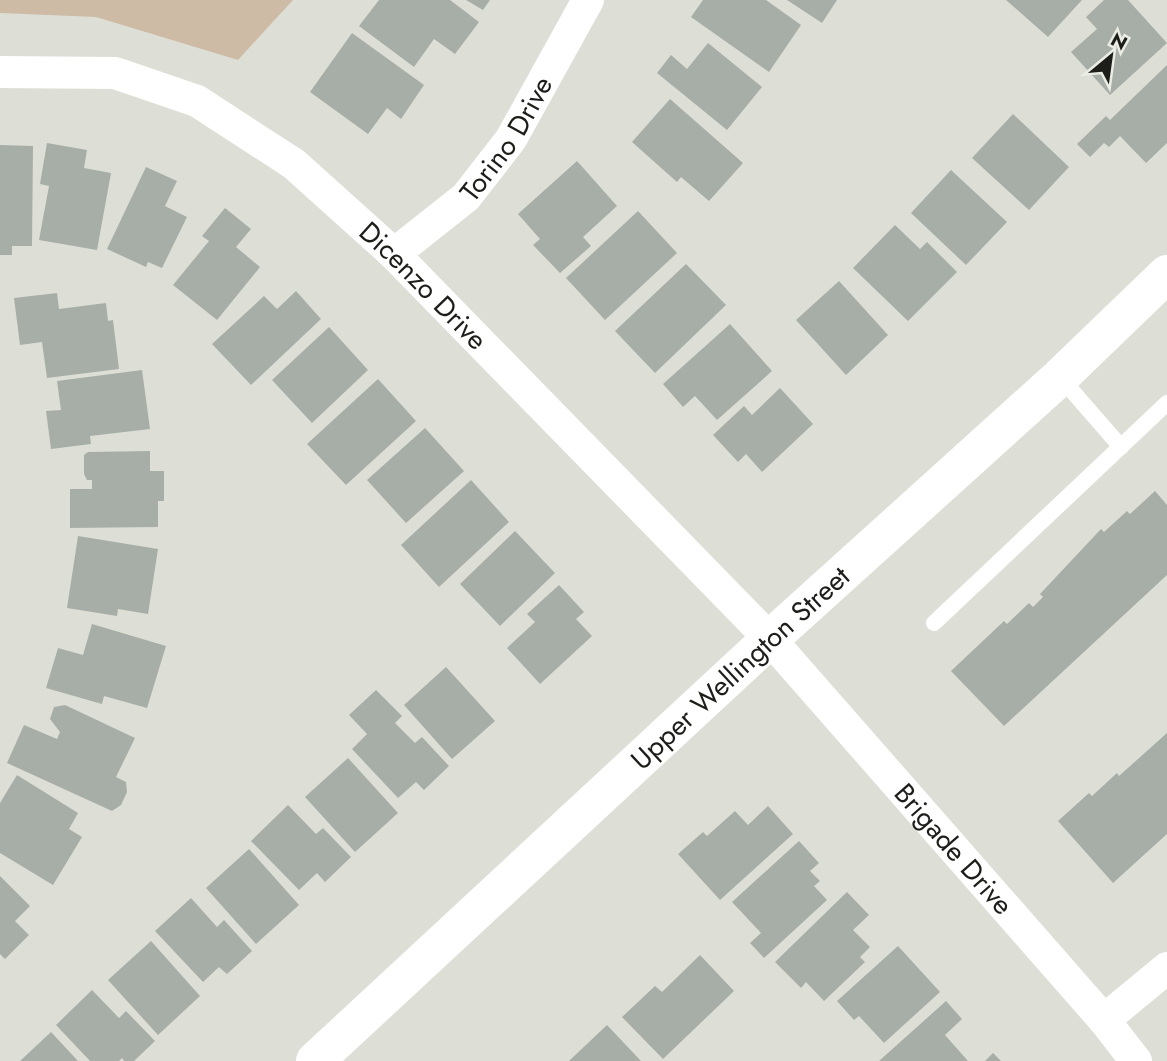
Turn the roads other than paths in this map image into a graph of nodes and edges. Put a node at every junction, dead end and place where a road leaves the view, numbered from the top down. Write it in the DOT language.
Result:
graph roads {
  1 [pos="588,0"];
  2 [pos="0,72"];
  3 [pos="394,254"];
  4 [pos="1167,274"];
  5 [pos="1060,377"];
  6 [pos="1167,403"];
  7 [pos="1121,447"];
  8 [pos="934,623"];
  9 [pos="770,639"];
  10 [pos="1167,968"];
  11 [pos="1104,1020"];
  12 [pos="315,1061"];
  13 [pos="1136,1061"];
  1 -- 3 [label="street, Torino Drive"];
  2 -- 3 [label="street, Dicenzo Drive"];
  3 -- 9 [label="street, Dicenzo Drive"];
  4 -- 5 [label="main road, Upper Wellington Street"];
  5 -- 7 [label="lane"];
  5 -- 9 [label="main road, Upper Wellington Street"];
  6 -- 7 [label="lane"];
  7 -- 8 [label="lane"];
  9 -- 11 [label="street, Brigade Drive"];
  9 -- 12 [label="main road, Upper Wellington Street"];
  10 -- 11 [label="street"];
  11 -- 13 [label="street, Brigade Drive"];
}
